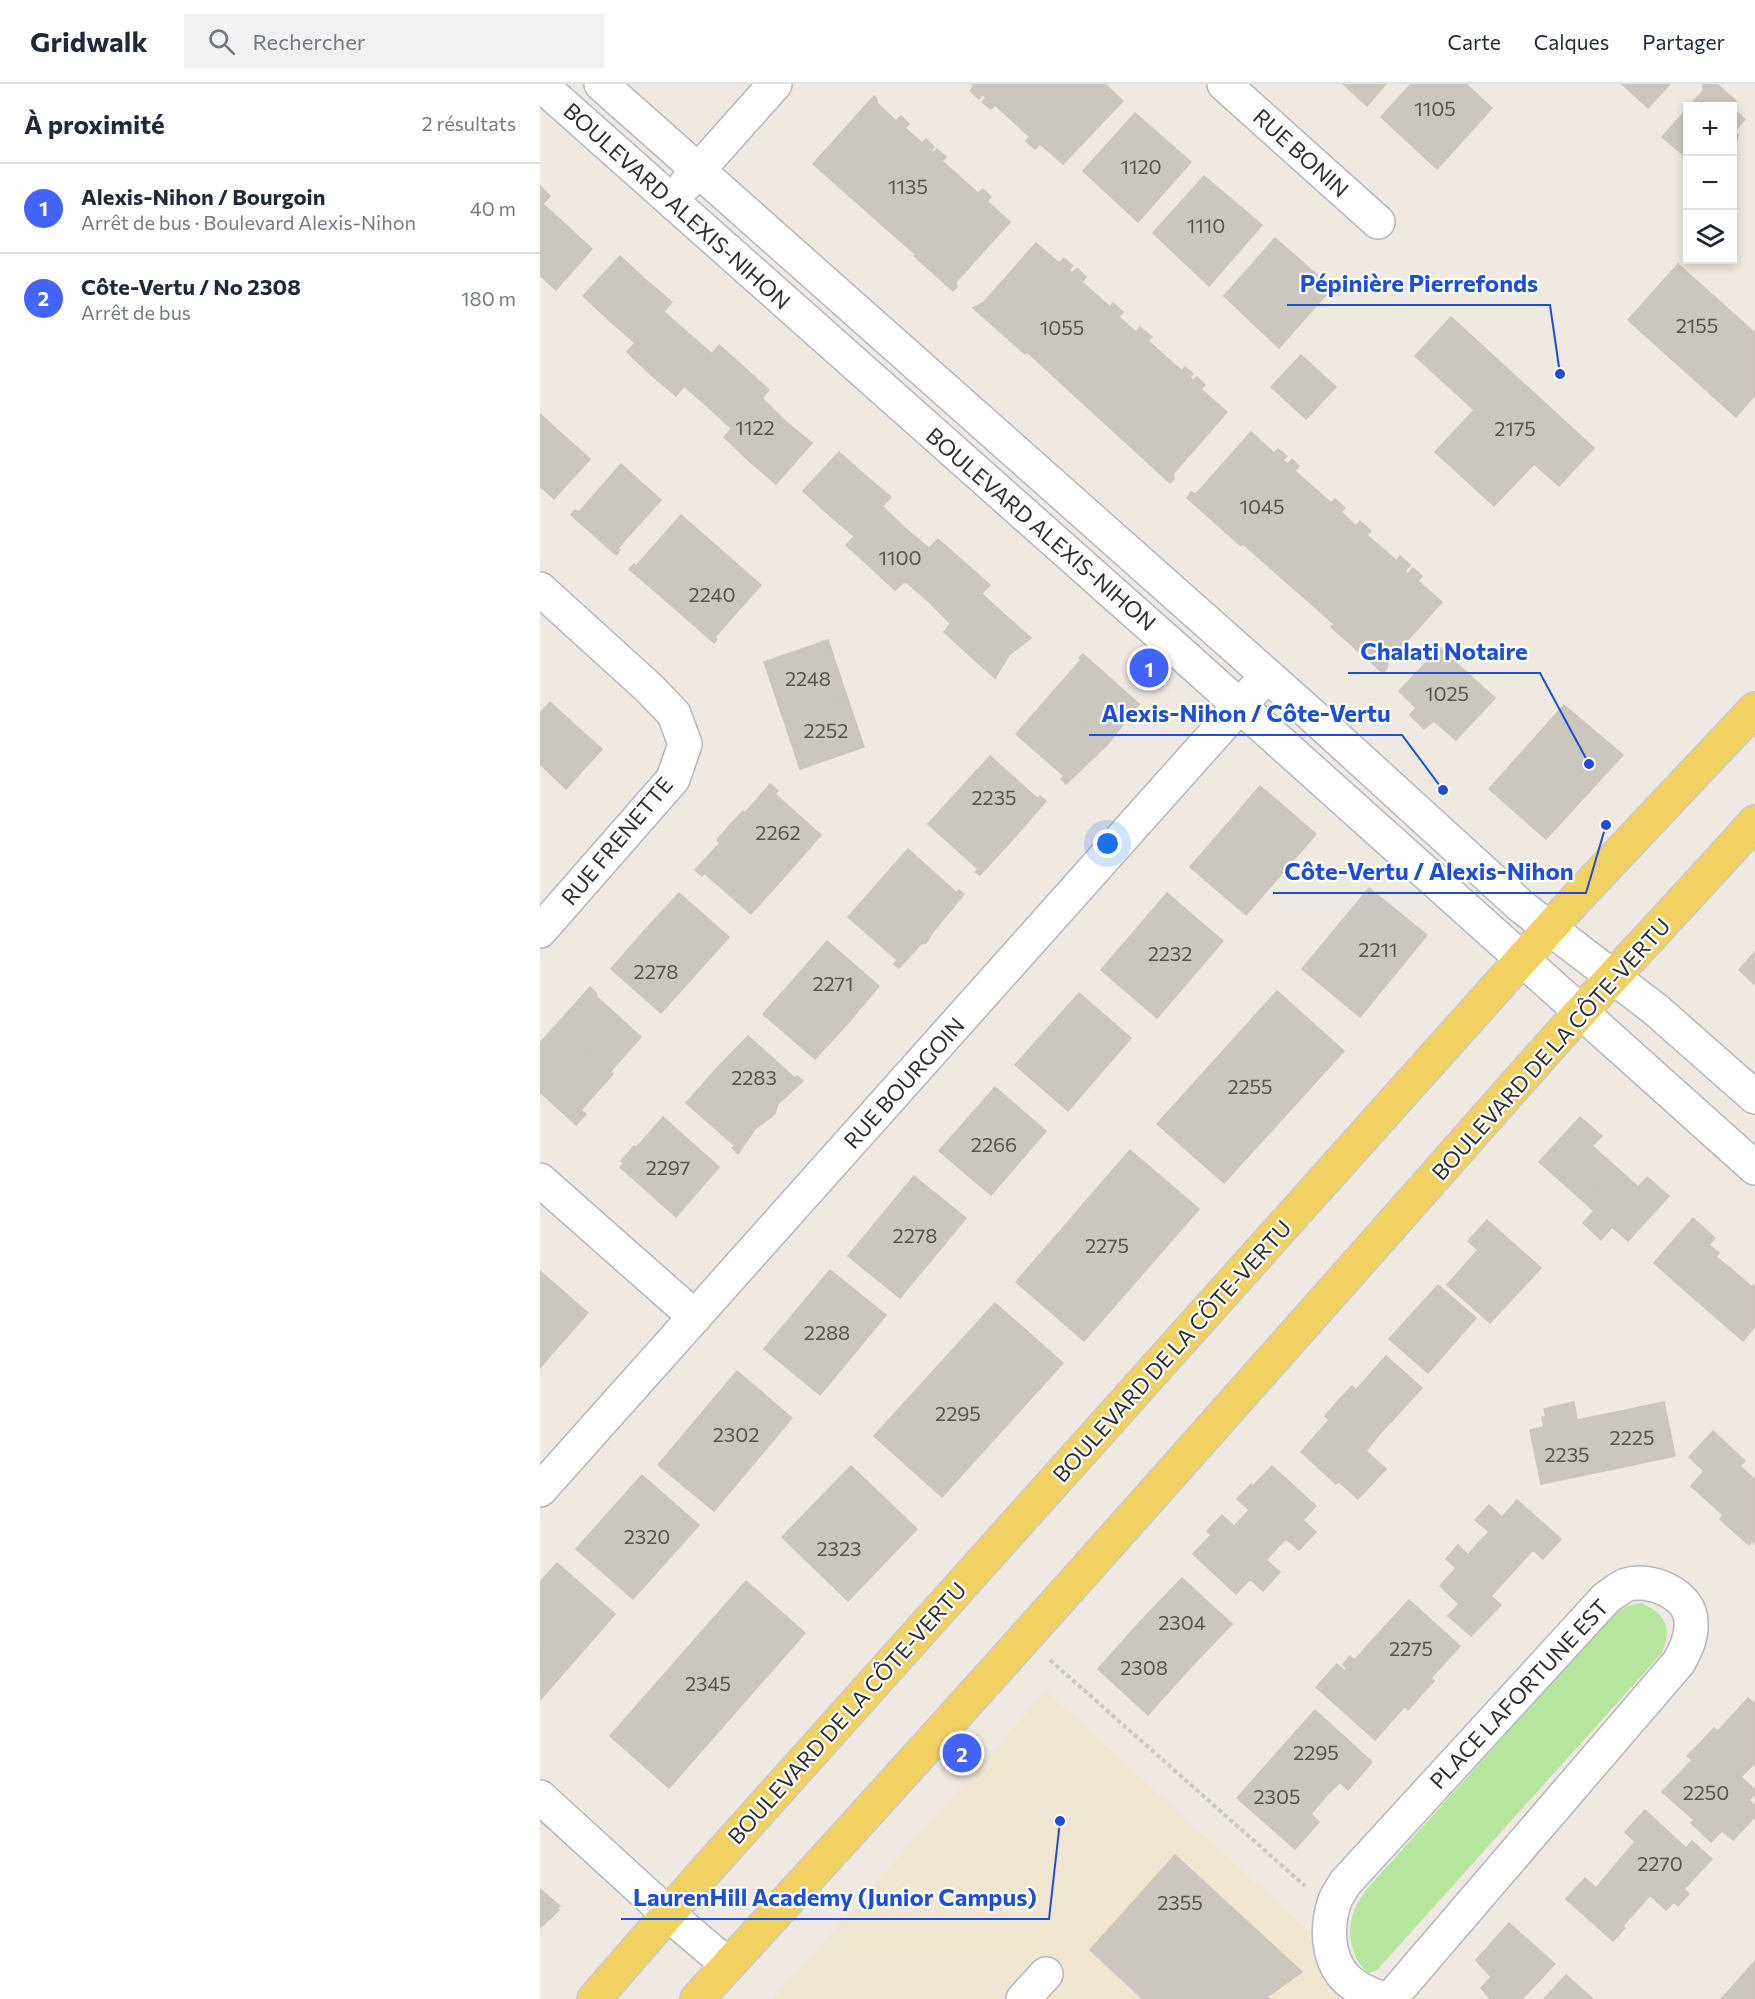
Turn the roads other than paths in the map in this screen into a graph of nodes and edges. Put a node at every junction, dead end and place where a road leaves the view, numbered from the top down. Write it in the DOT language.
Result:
graph roads {
  1 [pos="540,84"];
  2 [pos="601,84"];
  3 [pos="775,84"];
  4 [pos="1224,84"];
  5 [pos="698,170"];
  6 [pos="672,200"];
  7 [pos="1378,222"];
  8 [pos="540,590"];
  9 [pos="1267,675"];
  10 [pos="1239,706"];
  11 [pos="1755,709"];
  12 [pos="1755,822"];
  13 [pos="1551,929"];
  14 [pos="540,931"];
  15 [pos="1522,959"];
  16 [pos="1614,977"];
  17 [pos="1581,1012"];
  18 [pos="1755,1097"];
  19 [pos="1755,1168"];
  20 [pos="540,1180"];
  21 [pos="695,1317"];
  22 [pos="540,1490"];
  23 [pos="540,1797"];
  24 [pos="669,1914"];
  25 [pos="728,1965"];
  26 [pos="1046,1974"];
  27 [pos="594,1999"];
  28 [pos="697,1999"];
  29 [pos="1023,1999"];
  30 [pos="1382,1999"];
  31 [pos="1390,1999"];
  1 -- 6 [label="street, BOULEVARD ALEXIS-NIHON"];
  2 -- 5 [label="street, BOULEVARD ALEXIS-NIHON"];
  3 -- 5 [label="street"];
  4 -- 7 [label="street, RUE BONIN"];
  5 -- 6 [label="street"];
  5 -- 9 [label="street, BOULEVARD ALEXIS-NIHON"];
  6 -- 10 [label="street, BOULEVARD ALEXIS-NIHON"];
  8 -- 14 [label="street, RUE FRENETTE"];
  9 -- 10 [label="street, RUE BOURGOIN"];
  9 -- 13 [label="street, BOULEVARD ALEXIS-NIHON"];
  10 -- 15 [label="street, BOULEVARD ALEXIS-NIHON"];
  10 -- 21 [label="street, RUE BOURGOIN"];
  11 -- 13 [label="main road, BOULEVARD DE LA CÔTE-VERTU"];
  12 -- 16 [label="main road, BOULEVARD DE LA CÔTE-VERTU"];
  13 -- 15 [label="main road, BOULEVARD DE LA CÔTE-VERTU"];
  13 -- 16 [label="street, BOULEVARD ALEXIS-NIHON"];
  15 -- 17 [label="street, BOULEVARD ALEXIS-NIHON"];
  15 -- 24 [label="main road, BOULEVARD DE LA CÔTE-VERTU"];
  16 -- 17 [label="main road, BOULEVARD DE LA CÔTE-VERTU"];
  16 -- 18 [label="street, BOULEVARD ALEXIS-NIHON"];
  17 -- 19 [label="street, BOULEVARD ALEXIS-NIHON"];
  17 -- 25 [label="main road, BOULEVARD DE LA CÔTE-VERTU"];
  20 -- 21 [label="street"];
  21 -- 22 [label="street, RUE BOURGOIN"];
  23 -- 24 [label="street"];
  24 -- 25 [label="street"];
  24 -- 27 [label="main road, BOULEVARD DE LA CÔTE-VERTU"];
  25 -- 28 [label="main road, BOULEVARD DE LA CÔTE-VERTU"];
  26 -- 29 [label="street"];
  30 -- 31 [label="street, PLACE LAFORTUNE EST"];
}
